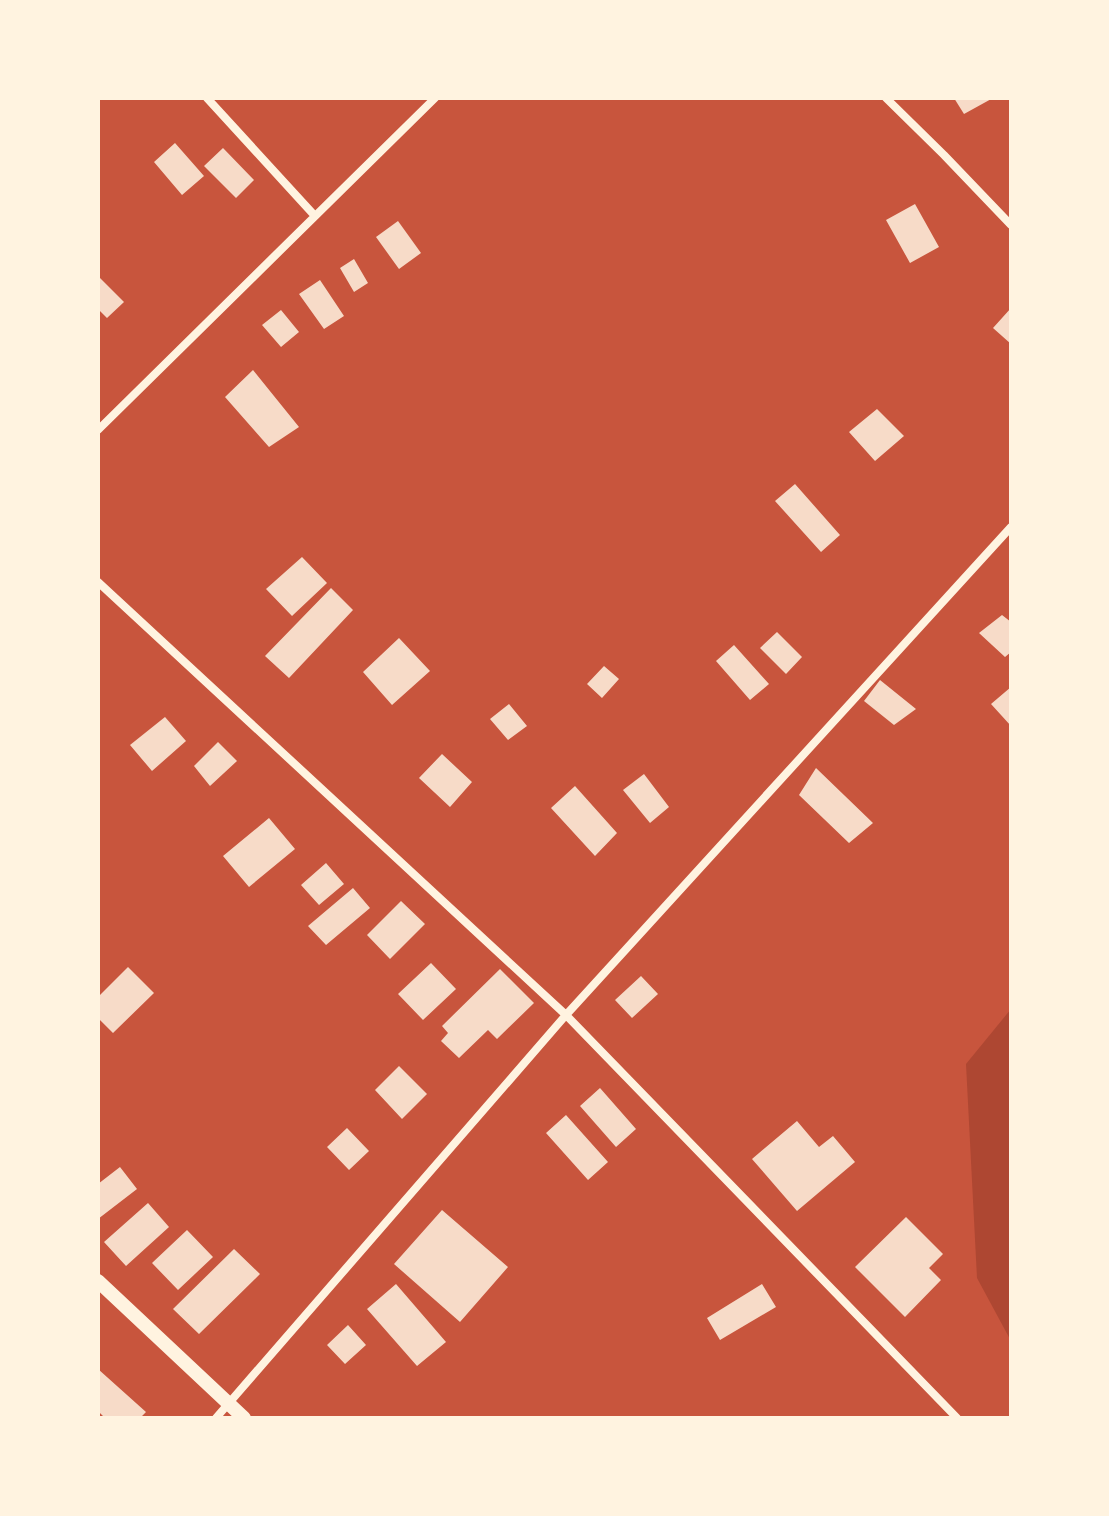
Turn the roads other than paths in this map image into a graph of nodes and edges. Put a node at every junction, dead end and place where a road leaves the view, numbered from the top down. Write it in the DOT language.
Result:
graph roads {
  1 [pos="207,98"];
  2 [pos="435,98"];
  3 [pos="886,98"];
  4 [pos="315,216"];
  5 [pos="1011,225"];
  6 [pos="98,430"];
  7 [pos="1011,527"];
  8 [pos="98,582"];
  9 [pos="566,1015"];
  10 [pos="98,1281"];
  11 [pos="229,1403"];
  12 [pos="216,1418"];
  13 [pos="244,1418"];
  14 [pos="957,1418"];
  1 -- 4 [label="street"];
  2 -- 4 [label="street"];
  3 -- 5 [label="street"];
  4 -- 6 [label="street"];
  7 -- 9 [label="street"];
  8 -- 9 [label="street"];
  9 -- 11 [label="street"];
  9 -- 14 [label="street"];
  10 -- 11 [label="street"];
  11 -- 12 [label="street"];
  11 -- 13 [label="street"];
}
